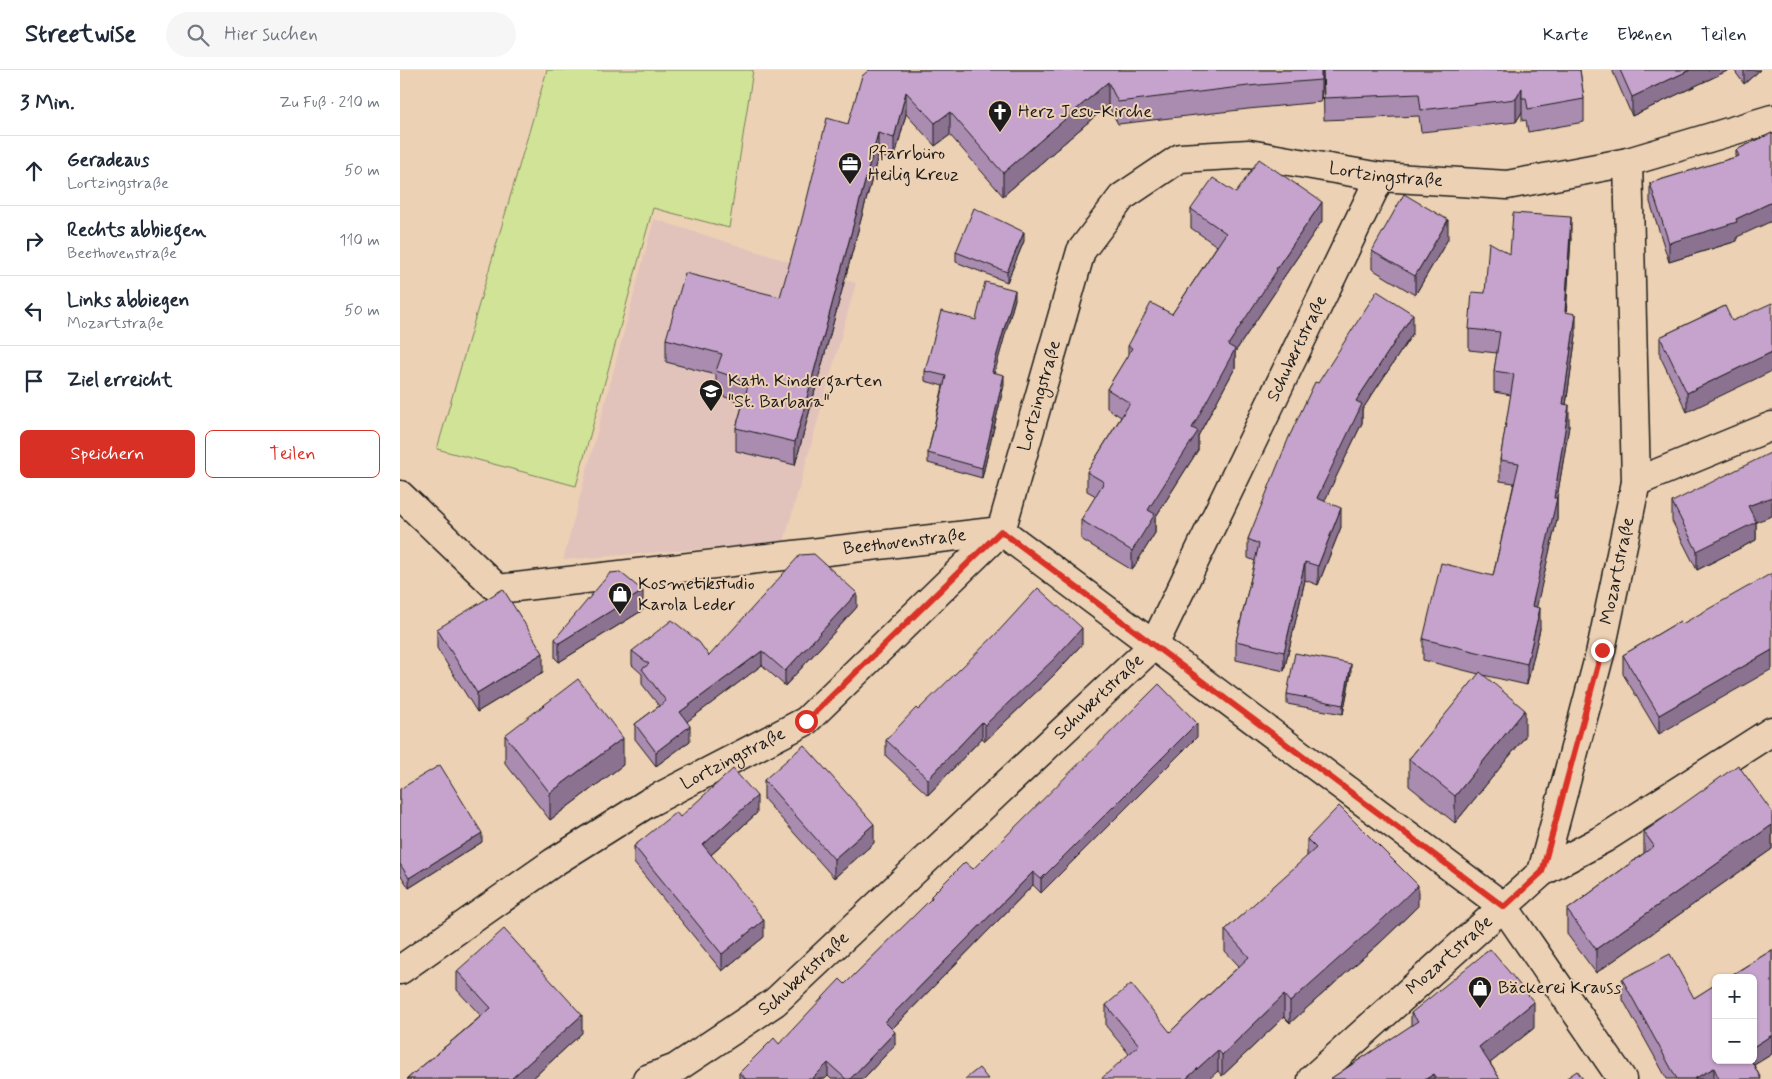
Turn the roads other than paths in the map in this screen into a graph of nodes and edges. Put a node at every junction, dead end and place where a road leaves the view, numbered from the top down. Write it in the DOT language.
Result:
graph roads {
  1 [pos="1772,119"];
  2 [pos="1628,162"];
  3 [pos="1380,177"];
  4 [pos="1772,426"];
  5 [pos="1636,482"];
  6 [pos="400,495"];
  7 [pos="1001,531"];
  8 [pos="1154,645"];
  9 [pos="1772,731"];
  10 [pos="1542,872"];
  11 [pos="1504,907"];
  12 [pos="400,970"];
  13 [pos="646,1079"];
  14 [pos="1312,1079"];
  15 [pos="1622,1079"];
  1 -- 2 [label="street, Lortzingstraße"];
  2 -- 3 [label="street, Lortzingstraße"];
  2 -- 5 [label="street, Mozartstraße"];
  3 -- 7 [label="street, Lortzingstraße"];
  3 -- 8 [label="street, Schubertstraße"];
  4 -- 5 [label="street"];
  5 -- 10 [label="street, Mozartstraße"];
  6 -- 7 [label="street, Beethovenstraße"];
  7 -- 8 [label="street"];
  7 -- 12 [label="street, Lortzingstraße"];
  8 -- 11 [label="street"];
  8 -- 13 [label="street, Schubertstraße"];
  9 -- 10 [label="street"];
  10 -- 11 [label="street, Mozartstraße"];
  11 -- 14 [label="street, Mozartstraße"];
  11 -- 15 [label="street"];
}
